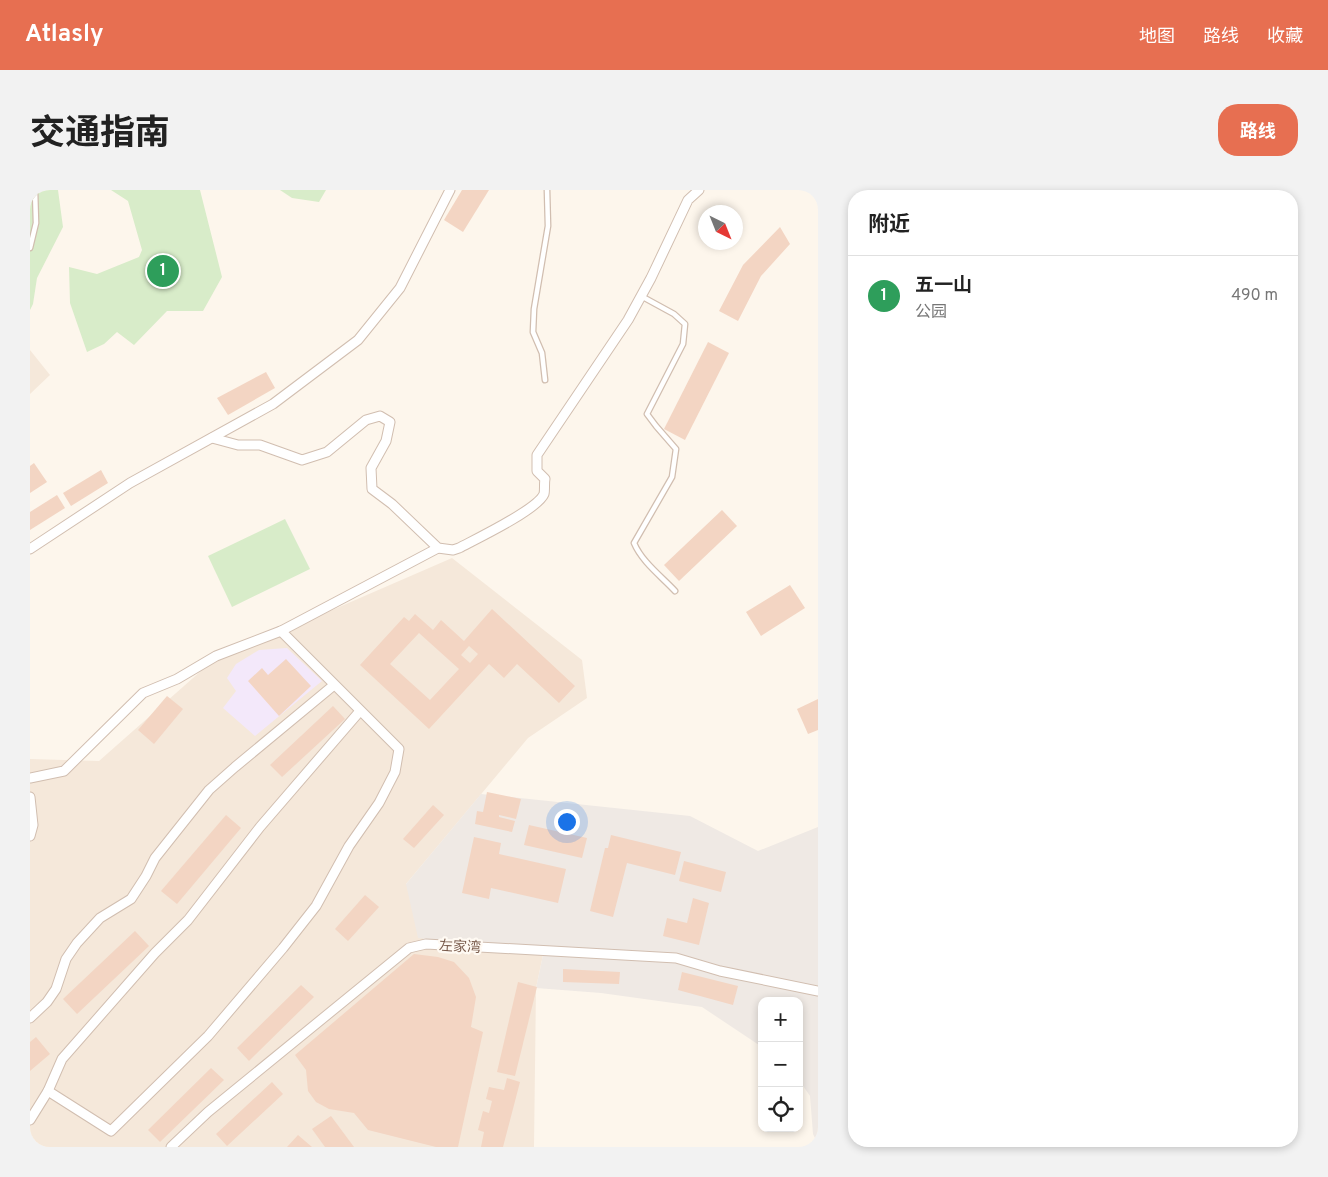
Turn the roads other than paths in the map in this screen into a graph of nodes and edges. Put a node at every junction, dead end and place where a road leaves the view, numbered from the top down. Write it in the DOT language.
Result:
graph roads {
  1 [pos="35,190"];
  2 [pos="450,190"];
  3 [pos="547,190"];
  4 [pos="699,190"];
  5 [pos="30,248"];
  6 [pos="641,296"];
  7 [pos="545,380"];
  8 [pos="212,438"];
  9 [pos="438,548"];
  10 [pos="30,549"];
  11 [pos="675,591"];
  12 [pos="281,631"];
  13 [pos="334,685"];
  14 [pos="360,711"];
  15 [pos="30,778"];
  16 [pos="30,797"];
  17 [pos="30,836"];
  18 [pos="818,991"];
  19 [pos="30,1018"];
  20 [pos="48,1091"];
  21 [pos="30,1120"];
  22 [pos="171,1147"];
  1 -- 5 [label="lane"];
  2 -- 8 [label="street"];
  3 -- 7 [label="lane"];
  4 -- 6 [label="street"];
  6 -- 9 [label="street"];
  6 -- 11 [label="lane"];
  8 -- 9 [label="street"];
  8 -- 10 [label="street"];
  9 -- 12 [label="street"];
  12 -- 13 [label="street"];
  12 -- 15 [label="street"];
  13 -- 14 [label="street"];
  13 -- 19 [label="street"];
  14 -- 20 [label="street"];
  14 -- 20 [label="street"];
  16 -- 17 [label="street"];
  18 -- 22 [label="street, 左家湾"];
  20 -- 21 [label="street"];
}
